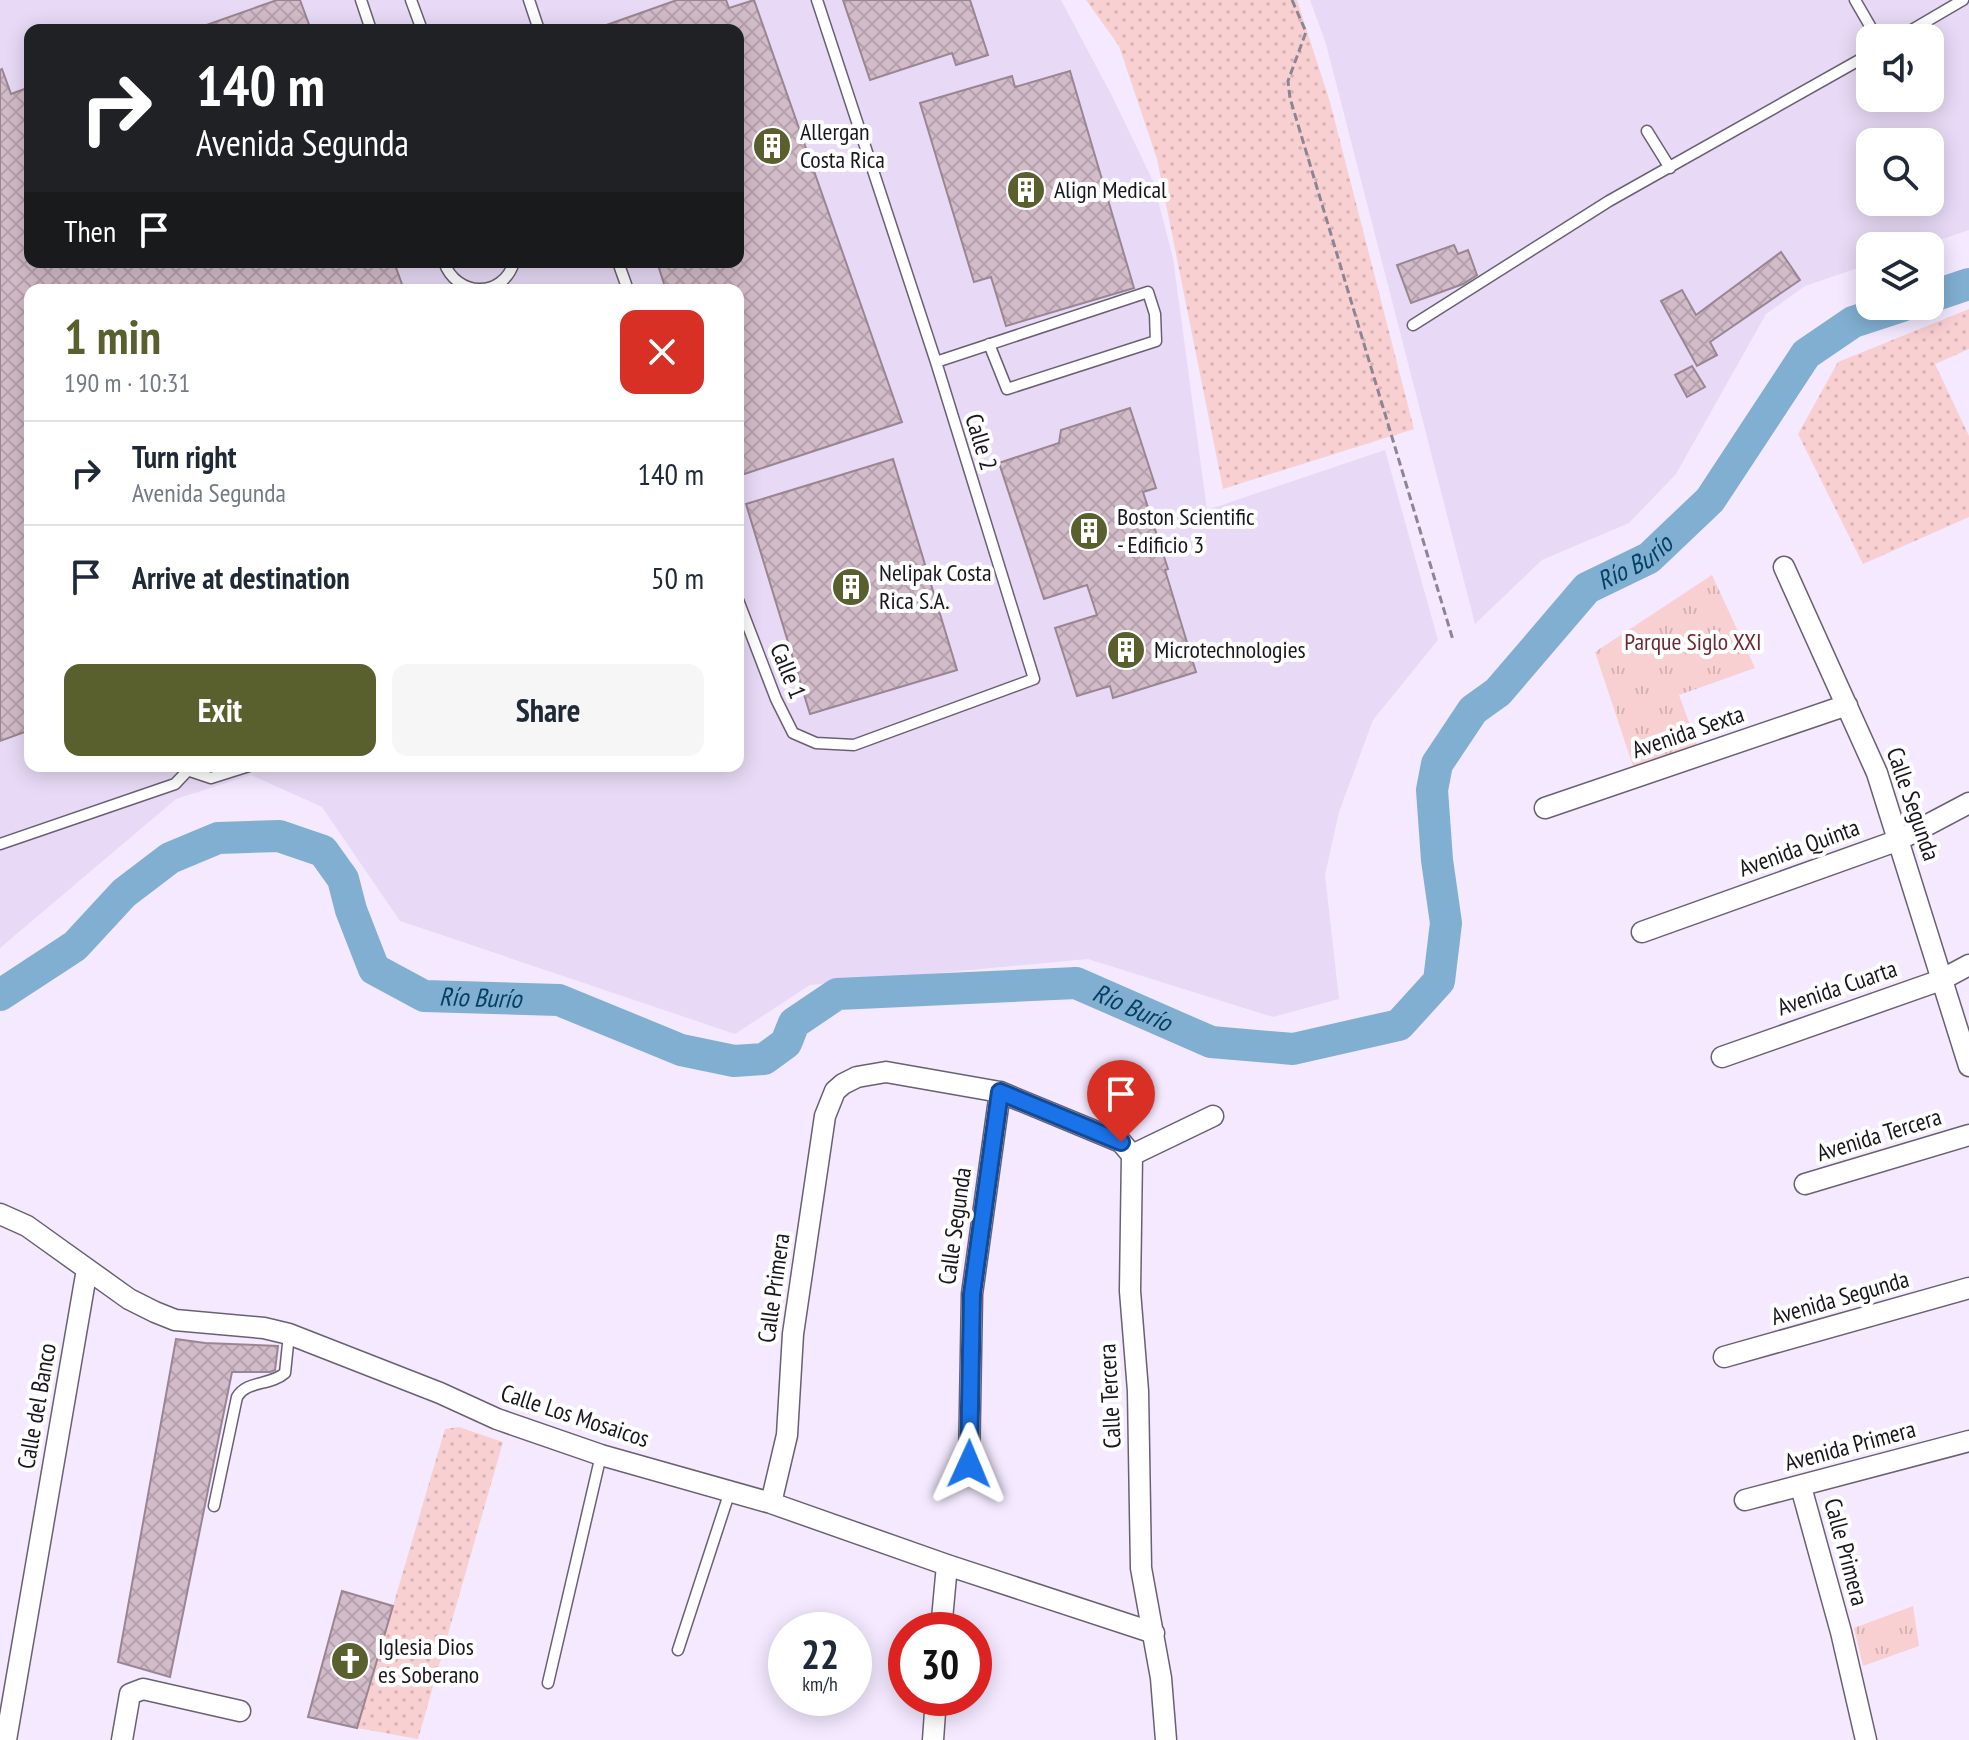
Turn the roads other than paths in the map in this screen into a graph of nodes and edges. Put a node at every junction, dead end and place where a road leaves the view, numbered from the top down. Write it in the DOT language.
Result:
graph roads {
  1 [pos="361,0"];
  2 [pos="411,0"];
  3 [pos="530,0"];
  4 [pos="817,0"];
  5 [pos="1855,0"];
  6 [pos="1963,0"];
  7 [pos="369,24"];
  8 [pos="420,24"];
  9 [pos="537,24"];
  10 [pos="1869,24"];
  11 [pos="1922,24"];
  12 [pos="1856,62"];
  13 [pos="1647,131"];
  14 [pos="1670,168"];
  15 [pos="447,268"];
  16 [pos="510,268"];
  17 [pos="461,284"];
  18 [pos="495,284"];
  19 [pos="1413,325"];
  20 [pos="989,344"];
  21 [pos="936,362"];
  22 [pos="1784,567"];
  23 [pos="744,616"];
  24 [pos="1847,705"];
  25 [pos="816,743"];
  26 [pos="187,772"];
  27 [pos="199,772"];
  28 [pos="230,772"];
  29 [pos="1969,803"];
  30 [pos="1545,808"];
  31 [pos="1899,840"];
  32 [pos="0,844"];
  33 [pos="1642,932"];
  34 [pos="1969,965"];
  35 [pos="1941,980"];
  36 [pos="1722,1057"];
  37 [pos="1969,1066"];
  38 [pos="1000,1092"];
  39 [pos="1213,1116"];
  40 [pos="1969,1135"];
  41 [pos="1132,1155"];
  42 [pos="1805,1184"];
  43 [pos="0,1214"];
  44 [pos="87,1269"];
  45 [pos="1969,1288"];
  46 [pos="289,1334"];
  47 [pos="1724,1357"];
  48 [pos="1969,1441"];
  49 [pos="601,1455"];
  50 [pos="969,1464"];
  51 [pos="1801,1487"];
  52 [pos="730,1491"];
  53 [pos="1745,1500"];
  54 [pos="771,1503"];
  55 [pos="214,1506"];
  56 [pos="947,1565"];
  57 [pos="943,1612"];
  58 [pos="1154,1633"];
  59 [pos="678,1650"];
  60 [pos="548,1683"];
  61 [pos="240,1711"];
  62 [pos="935,1716"];
  63 [pos="6,1740"];
  64 [pos="122,1740"];
  65 [pos="933,1740"];
  66 [pos="1166,1740"];
  67 [pos="1866,1740"];
  1 -- 7 [label="lane"];
  2 -- 8 [label="lane"];
  3 -- 9 [label="lane"];
  4 -- 21 [label="lane, Calle 2"];
  5 -- 10 [label="lane"];
  6 -- 11 [label="lane"];
  12 -- 14 [label="lane"];
  13 -- 14 [label="lane"];
  14 -- 19 [label="lane"];
  15 -- 17 [label="lane"];
  16 -- 18 [label="lane"];
  20 -- 20 [label="lane"];
  20 -- 21 [label="lane"];
  21 -- 25 [label="lane, Calle 2"];
  22 -- 24 [label="street, Calle Segunda"];
  23 -- 25 [label="lane, Calle 1"];
  24 -- 30 [label="street, Avenida Sexta"];
  24 -- 31 [label="street, Calle Segunda"];
  26 -- 32 [label="lane"];
  27 -- 28 [label="lane"];
  29 -- 31 [label="street, Avenida Quinta"];
  31 -- 33 [label="street, Avenida Quinta"];
  31 -- 35 [label="street, Calle Segunda"];
  34 -- 35 [label="street, Avenida Cuarta"];
  35 -- 36 [label="street, Avenida Cuarta"];
  35 -- 37 [label="street, Calle Segunda"];
  38 -- 41 [label="street"];
  38 -- 50 [label="street, Calle Segunda"];
  38 -- 54 [label="street, Calle Primera"];
  39 -- 41 [label="street"];
  40 -- 42 [label="street, Avenida Tercera"];
  41 -- 58 [label="street, Calle Tercera"];
  43 -- 44 [label="street, Calle Los Mosaicos"];
  44 -- 46 [label="street, Calle Los Mosaicos"];
  44 -- 63 [label="street, Calle del Banco"];
  45 -- 47 [label="street, Avenida Segunda"];
  46 -- 49 [label="street, Calle Los Mosaicos"];
  46 -- 55 [label="lane"];
  48 -- 51 [label="street, Avenida Primera"];
  49 -- 52 [label="street, Calle Los Mosaicos"];
  49 -- 60 [label="lane"];
  51 -- 53 [label="street, Avenida Primera"];
  51 -- 67 [label="street, Calle Primera"];
  52 -- 54 [label="street, Calle Los Mosaicos"];
  52 -- 59 [label="lane"];
  54 -- 56 [label="street, Calle Los Mosaicos"];
  56 -- 57 [label="street"];
  56 -- 58 [label="street, Calle Los Mosaicos"];
  58 -- 66 [label="street, Calle Tercera"];
  61 -- 64 [label="street"];
  62 -- 65 [label="street"];
}
